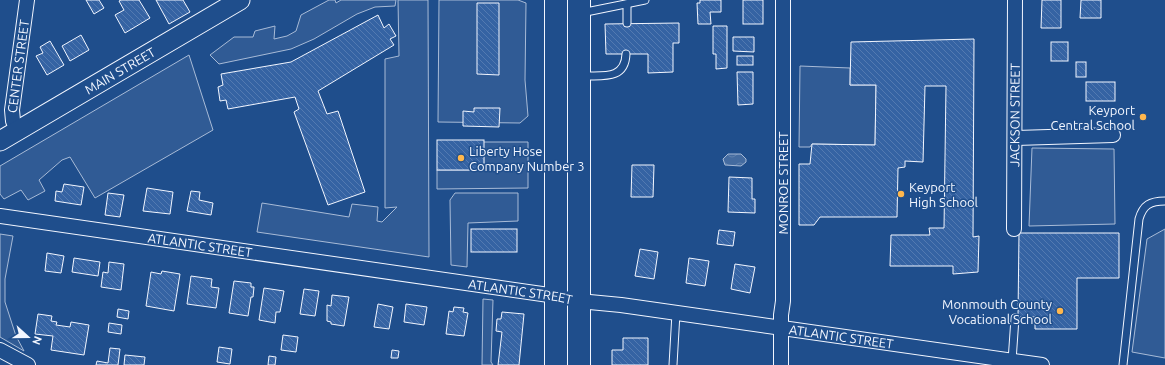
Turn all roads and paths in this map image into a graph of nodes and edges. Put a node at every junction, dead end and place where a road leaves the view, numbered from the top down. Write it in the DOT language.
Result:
graph roads {
  1 [pos="27,0"];
  2 [pos="240,0"];
  3 [pos="556,0"];
  4 [pos="645,0"];
  5 [pos="783,0"];
  6 [pos="1015,0"];
  7 [pos="627,4"];
  8 [pos="579,6"];
  9 [pos="627,24"];
  10 [pos="626,54"];
  11 [pos="579,76"];
  12 [pos="17,131"];
  13 [pos="1112,136"];
  14 [pos="1015,138"];
  15 [pos="0,141"];
  16 [pos="1165,201"];
  17 [pos="0,216"];
  18 [pos="1014,229"];
  19 [pos="556,296"];
  20 [pos="579,301"];
  21 [pos="676,313"];
  22 [pos="1015,318"];
  23 [pos="781,328"];
  24 [pos="0,350"];
  25 [pos="1014,362"];
  26 [pos="28,365"];
  27 [pos="556,365"];
  28 [pos="579,365"];
  29 [pos="673,365"];
  30 [pos="781,365"];
  31 [pos="1042,365"];
  32 [pos="1123,365"];
  1 -- 12 [label="street, CENTER STREET"];
  2 -- 12 [label="main road, MAIN STREET"];
  3 -- 19 [label="highway"];
  4 -- 7 [label="lane"];
  5 -- 23 [label="street, MONROE STREET"];
  6 -- 14 [label="street, JACKSON STREET"];
  7 -- 8 [label="lane"];
  7 -- 9 [label="lane"];
  8 -- 11 [label="highway"];
  10 -- 11 [label="lane"];
  11 -- 20 [label="highway"];
  12 -- 15 [label="main road, MAIN STREET"];
  13 -- 14 [label="street"];
  14 -- 18 [label="street, JACKSON STREET"];
  16 -- 32 [label="lane"];
  17 -- 19 [label="street, ATLANTIC STREET"];
  19 -- 20 [label="street, ATLANTIC STREET"];
  19 -- 27 [label="highway"];
  20 -- 21 [label="street, ATLANTIC STREET"];
  20 -- 28 [label="highway"];
  21 -- 23 [label="street, ATLANTIC STREET"];
  21 -- 29 [label="lane"];
  22 -- 25 [label="lane"];
  23 -- 25 [label="street, ATLANTIC STREET"];
  23 -- 30 [label="street, MONROE STREET"];
  24 -- 26 [label="street"];
  25 -- 31 [label="street, ATLANTIC STREET"];
}
